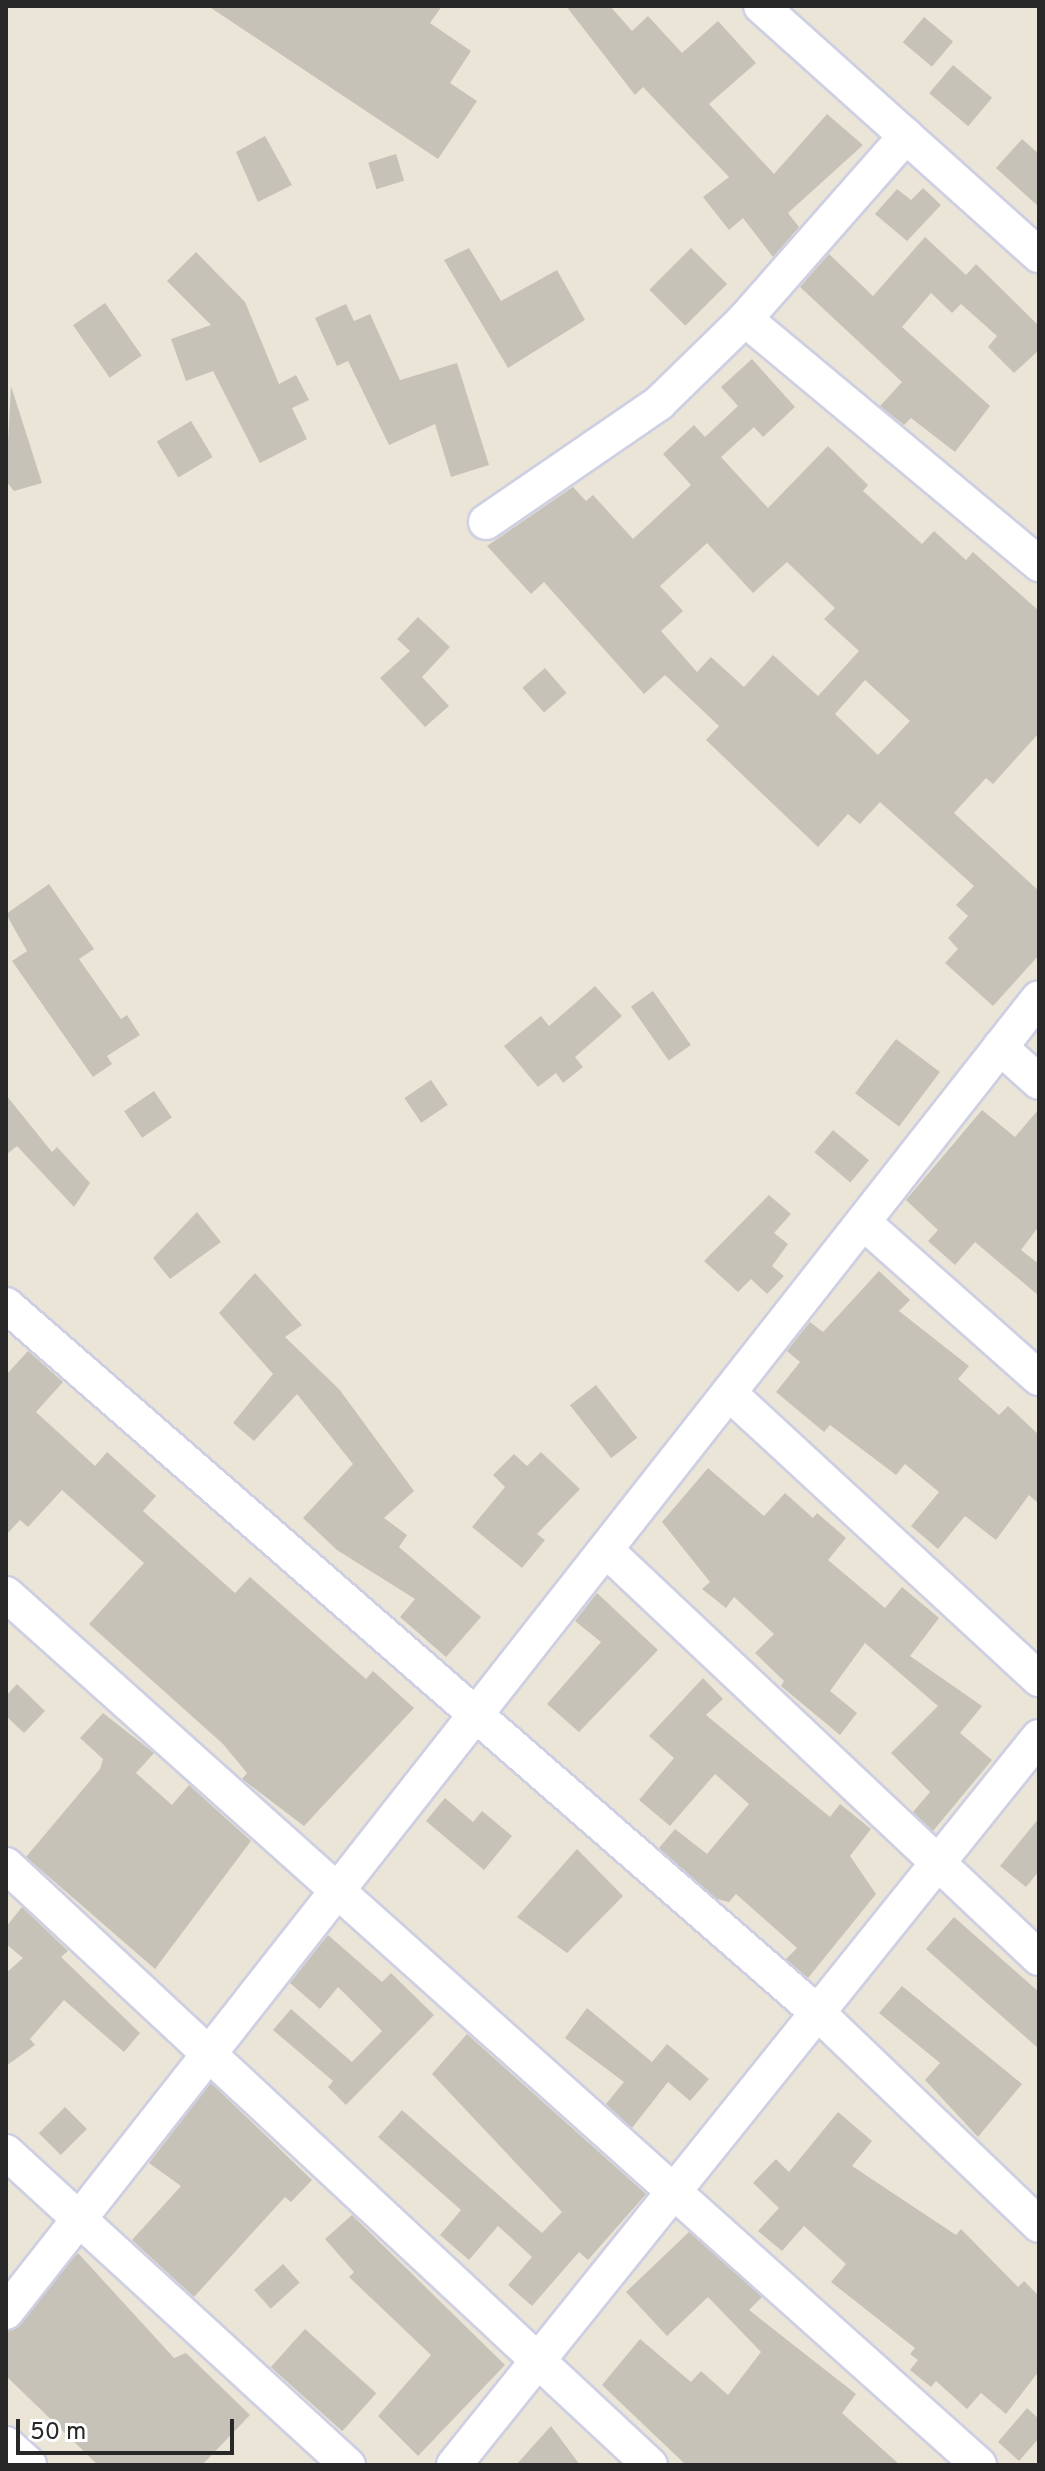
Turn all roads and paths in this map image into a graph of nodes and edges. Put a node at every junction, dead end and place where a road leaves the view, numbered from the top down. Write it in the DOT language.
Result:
graph roads {
  1 [pos="761,6"];
  2 [pos="906,136"];
  3 [pos="1039,255"];
  4 [pos="745,319"];
  5 [pos="486,522"];
  6 [pos="1039,564"];
  7 [pos="1039,998"];
  8 [pos="1000,1047"];
  9 [pos="1039,1082"];
  10 [pos="863,1222"];
  11 [pos="6,1305"];
  12 [pos="1039,1378"];
  13 [pos="729,1393"];
  14 [pos="606,1550"];
  15 [pos="6,1594"];
  16 [pos="1039,1679"];
  17 [pos="476,1716"];
  18 [pos="1039,1737"];
  19 [pos="939,1862"];
  20 [pos="6,1865"];
  21 [pos="341,1888"];
  22 [pos="1039,1958"];
  23 [pos="818,2013"];
  24 [pos="208,2057"];
  25 [pos="6,2152"];
  26 [pos="677,2189"];
  27 [pos="82,2218"];
  28 [pos="1039,2225"];
  29 [pos="6,2312"];
  30 [pos="539,2362"];
  31 [pos="6,2444"];
  32 [pos="29,2465"];
  33 [pos="348,2465"];
  34 [pos="454,2465"];
  35 [pos="650,2465"];
  36 [pos="979,2465"];
  1 -- 2 [label="street"];
  2 -- 3 [label="street"];
  2 -- 4 [label="street"];
  4 -- 5 [label="street"];
  4 -- 6 [label="street"];
  7 -- 8 [label="street"];
  8 -- 9 [label="street"];
  8 -- 10 [label="street"];
  10 -- 12 [label="street"];
  10 -- 13 [label="street"];
  11 -- 17 [label="street"];
  13 -- 14 [label="street"];
  13 -- 16 [label="street"];
  14 -- 17 [label="street"];
  14 -- 19 [label="street"];
  15 -- 21 [label="street"];
  17 -- 21 [label="street"];
  17 -- 23 [label="street"];
  18 -- 19 [label="street"];
  19 -- 22 [label="street"];
  19 -- 23 [label="street"];
  20 -- 24 [label="street"];
  21 -- 24 [label="street"];
  21 -- 26 [label="street"];
  23 -- 26 [label="street"];
  23 -- 28 [label="street"];
  24 -- 27 [label="street"];
  24 -- 30 [label="street"];
  25 -- 27 [label="street"];
  26 -- 30 [label="street"];
  26 -- 36 [label="street"];
  27 -- 29 [label="street"];
  27 -- 33 [label="street"];
  30 -- 34 [label="street"];
  30 -- 35 [label="street"];
  31 -- 32 [label="street"];
}
